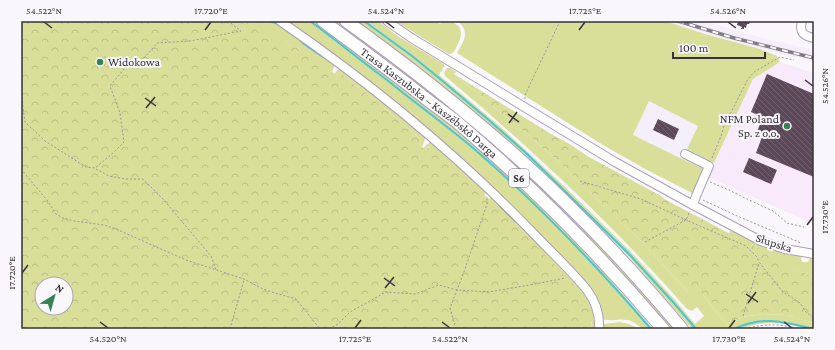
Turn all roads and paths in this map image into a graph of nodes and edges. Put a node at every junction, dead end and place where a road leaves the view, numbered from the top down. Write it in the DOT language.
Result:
graph roads {
  1 [pos="228,21"];
  2 [pos="280,21"];
  3 [pos="323,21"];
  4 [pos="346,21"];
  5 [pos="386,21"];
  6 [pos="560,21"];
  7 [pos="802,21"];
  8 [pos="814,38"];
  9 [pos="794,60"];
  10 [pos="100,62"];
  11 [pos="131,64"];
  12 [pos="21,94"];
  13 [pos="521,105"];
  14 [pos="685,154"];
  15 [pos="709,166"];
  16 [pos="95,168"];
  17 [pos="21,169"];
  18 [pos="703,179"];
  19 [pos="580,181"];
  20 [pos="696,196"];
  21 [pos="487,197"];
  22 [pos="693,205"];
  23 [pos="686,220"];
  24 [pos="804,227"];
  25 [pos="645,242"];
  26 [pos="801,243"];
  27 [pos="814,254"];
  28 [pos="759,262"];
  29 [pos="216,270"];
  30 [pos="566,278"];
  31 [pos="244,279"];
  32 [pos="457,290"];
  33 [pos="743,316"];
  34 [pos="814,318"];
  35 [pos="230,329"];
  36 [pos="320,329"];
  37 [pos="329,329"];
  38 [pos="456,329"];
  39 [pos="599,329"];
  40 [pos="663,329"];
  41 [pos="682,329"];
  42 [pos="746,329"];
  43 [pos="801,329"];
  1 -- 11 [label="path"];
  2 -- 39 [label="street"];
  3 -- 40 [label="highway, Trasa Kaszubska – Kaszëbskô Darga / S6"];
  4 -- 41 [label="highway, Trasa Kaszubska – Kaszëbskô Darga / S6"];
  5 -- 13 [label="street, Słupska"];
  6 -- 13 [label="path"];
  7 -- 8 [label="street"];
  9 -- 15 [label="path"];
  10 -- 11 [label="path"];
  11 -- 16 [label="path"];
  12 -- 16 [label="path"];
  13 -- 22 [label="street, Słupska"];
  14 -- 15 [label="street"];
  15 -- 18 [label="street"];
  16 -- 29 [label="path"];
  17 -- 29 [label="path"];
  18 -- 20 [label="street"];
  18 -- 24 [label="path"];
  19 -- 23 [label="path"];
  20 -- 22 [label="street"];
  20 -- 26 [label="path"];
  21 -- 32 [label="path"];
  22 -- 23 [label="path"];
  22 -- 27 [label="street, Słupska"];
  23 -- 25 [label="path"];
  23 -- 28 [label="path"];
  28 -- 33 [label="path"];
  28 -- 34 [label="path"];
  29 -- 31 [label="path"];
  30 -- 32 [label="path"];
  31 -- 35 [label="path"];
  31 -- 36 [label="path"];
  32 -- 37 [label="path"];
  32 -- 38 [label="path"];
  42 -- 43 [label="path"];
}
